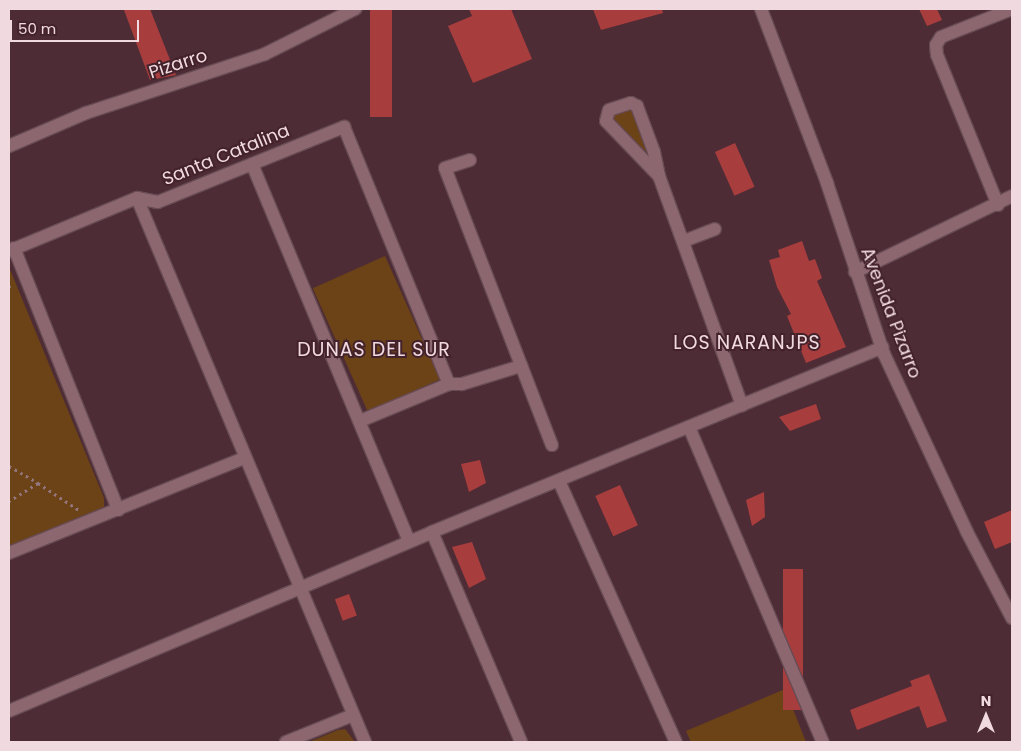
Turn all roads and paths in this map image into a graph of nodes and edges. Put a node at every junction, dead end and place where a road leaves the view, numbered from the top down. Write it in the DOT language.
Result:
graph roads {
  1 [pos="355,9"];
  2 [pos="761,9"];
  3 [pos="1012,9"];
  4 [pos="9,146"];
  5 [pos="470,160"];
  6 [pos="252,164"];
  7 [pos="659,176"];
  8 [pos="1012,196"];
  9 [pos="137,198"];
  10 [pos="998,205"];
  11 [pos="715,229"];
  12 [pos="684,241"];
  13 [pos="11,249"];
  14 [pos="855,272"];
  15 [pos="882,347"];
  16 [pos="521,366"];
  17 [pos="449,384"];
  18 [pos="742,405"];
  19 [pos="360,421"];
  20 [pos="689,427"];
  21 [pos="552,445"];
  22 [pos="244,458"];
  23 [pos="9,466"];
  24 [pos="559,481"];
  25 [pos="38,483"];
  26 [pos="9,501"];
  27 [pos="118,510"];
  28 [pos="93,520"];
  29 [pos="432,532"];
  30 [pos="409,541"];
  31 [pos="9,553"];
  32 [pos="299,588"];
  33 [pos="1012,618"];
  34 [pos="9,710"];
  35 [pos="353,715"];
  36 [pos="672,741"];
  37 [pos="286,742"];
  38 [pos="364,742"];
  39 [pos="521,742"];
  40 [pos="824,742"];
  1 -- 4 [label="street, Pizarro"];
  2 -- 14 [label="street, Avenida Pizarro"];
  3 -- 10 [label="street"];
  5 -- 16 [label="street"];
  6 -- 9 [label="street, Santa Catalina"];
  6 -- 17 [label="street, Santa Catalina"];
  6 -- 19 [label="street"];
  7 -- 7 [label="street"];
  7 -- 12 [label="street"];
  8 -- 10 [label="street"];
  9 -- 13 [label="street, Santa Catalina"];
  9 -- 22 [label="street"];
  10 -- 14 [label="street"];
  11 -- 12 [label="street"];
  12 -- 18 [label="street"];
  13 -- 27 [label="street"];
  14 -- 15 [label="street, Avenida Pizarro"];
  15 -- 18 [label="street"];
  15 -- 33 [label="street, Avenida Pizarro"];
  16 -- 17 [label="street"];
  16 -- 21 [label="street"];
  17 -- 19 [label="street"];
  18 -- 20 [label="street"];
  19 -- 30 [label="street"];
  20 -- 24 [label="street"];
  20 -- 40 [label="street"];
  22 -- 27 [label="street"];
  22 -- 32 [label="street"];
  23 -- 25 [label="path"];
  24 -- 29 [label="street"];
  24 -- 36 [label="street"];
  25 -- 26 [label="path"];
  25 -- 28 [label="path"];
  27 -- 28 [label="street"];
  28 -- 31 [label="street"];
  29 -- 30 [label="street"];
  29 -- 39 [label="street"];
  30 -- 32 [label="street"];
  32 -- 34 [label="street"];
  32 -- 35 [label="street"];
  35 -- 37 [label="street"];
  35 -- 38 [label="street"];
}
